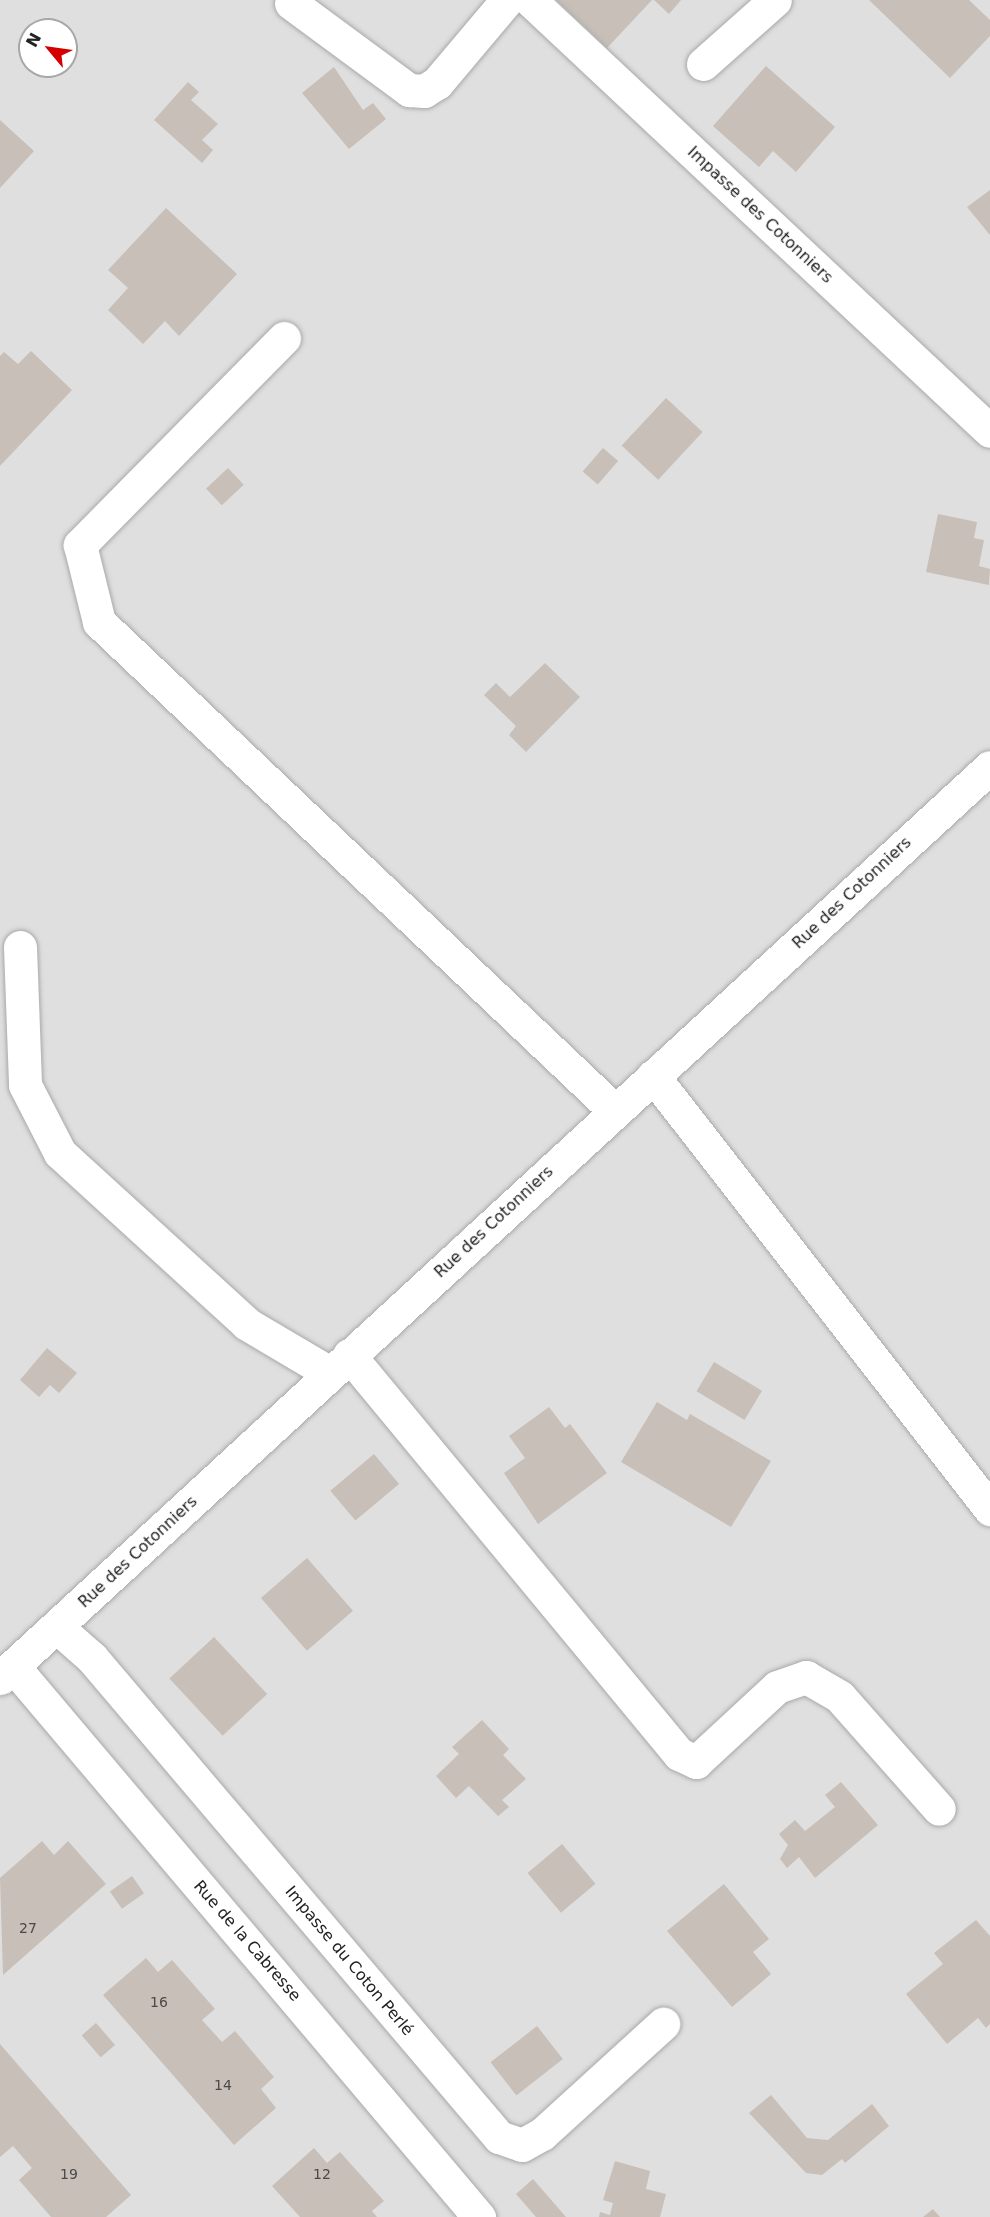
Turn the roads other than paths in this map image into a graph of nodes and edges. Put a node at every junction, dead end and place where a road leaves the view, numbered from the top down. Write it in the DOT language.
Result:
graph roads {
  1 [pos="507,0"];
  2 [pos="530,0"];
  3 [pos="775,0"];
  4 [pos="291,3"];
  5 [pos="703,64"];
  6 [pos="284,338"];
  7 [pos="990,431"];
  8 [pos="990,767"];
  9 [pos="20,947"];
  10 [pos="653,1076"];
  11 [pos="615,1111"];
  12 [pos="339,1364"];
  13 [pos="990,1509"];
  14 [pos="58,1628"];
  15 [pos="7,1672"];
  16 [pos="939,1809"];
  17 [pos="663,2024"];
  18 [pos="479,2217"];
  1 -- 4 [label="street"];
  2 -- 7 [label="street, Impasse des Cotonniers"];
  3 -- 5 [label="street"];
  6 -- 11 [label="street"];
  8 -- 10 [label="street, Rue des Cotonniers"];
  9 -- 12 [label="street"];
  10 -- 11 [label="street, Rue des Cotonniers"];
  10 -- 13 [label="street"];
  11 -- 12 [label="street, Rue des Cotonniers"];
  12 -- 14 [label="street, Rue des Cotonniers"];
  12 -- 16 [label="street"];
  14 -- 15 [label="street, Rue des Cotonniers"];
  14 -- 17 [label="street, Impasse du Coton Perlé"];
  15 -- 18 [label="street, Rue de la Cabresse"];
}
